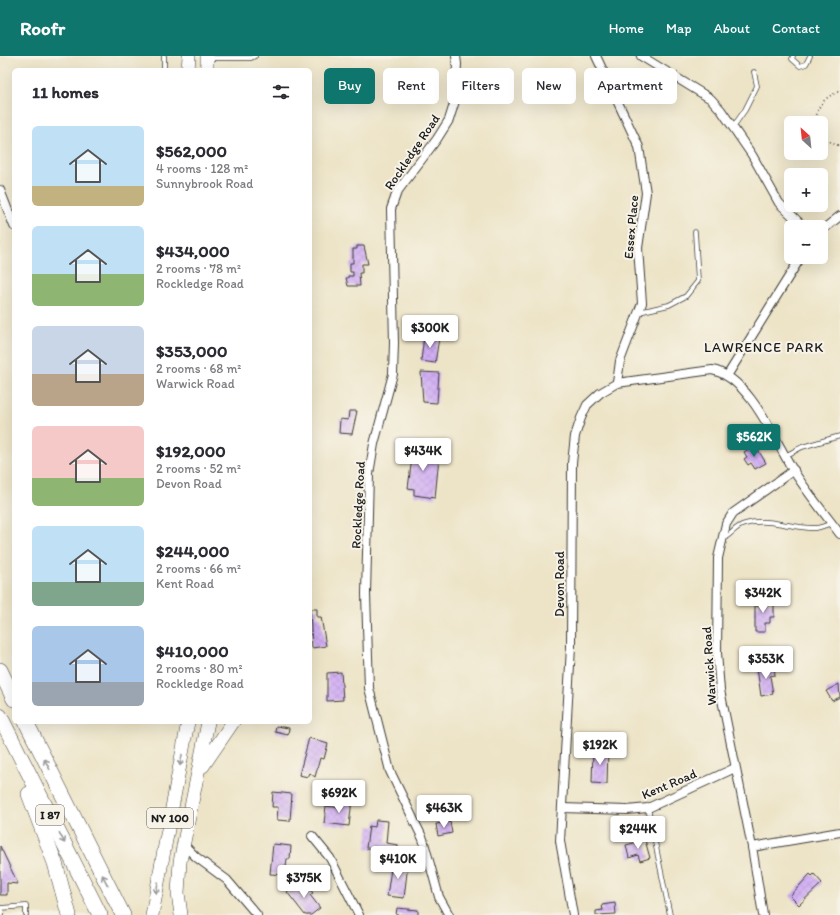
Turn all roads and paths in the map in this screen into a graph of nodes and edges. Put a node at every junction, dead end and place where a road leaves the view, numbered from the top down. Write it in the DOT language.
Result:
graph roads {
  1 [pos="164,56"];
  2 [pos="189,56"];
  3 [pos="255,56"];
  4 [pos="456,56"];
  5 [pos="596,56"];
  6 [pos="641,56"];
  7 [pos="793,56"];
  8 [pos="810,56"];
  9 [pos="207,61"];
  10 [pos="164,68"];
  11 [pos="188,68"];
  12 [pos="754,72"];
  13 [pos="840,92"];
  14 [pos="816,116"];
  15 [pos="732,127"];
  16 [pos="828,141"];
  17 [pos="840,146"];
  18 [pos="0,190"];
  19 [pos="840,216"];
  20 [pos="797,220"];
  21 [pos="12,221"];
  22 [pos="828,225"];
  23 [pos="695,232"];
  24 [pos="797,264"];
  25 [pos="638,312"];
  26 [pos="727,376"];
  27 [pos="617,383"];
  28 [pos="840,436"];
  29 [pos="785,456"];
  30 [pos="794,470"];
  31 [pos="832,523"];
  32 [pos="840,534"];
  33 [pos="721,540"];
  34 [pos="0,670"];
  35 [pos="12,695"];
  36 [pos="0,716"];
  37 [pos="0,720"];
  38 [pos="27,724"];
  39 [pos="188,724"];
  40 [pos="208,724"];
  41 [pos="232,724"];
  42 [pos="735,768"];
  43 [pos="197,778"];
  44 [pos="562,808"];
  45 [pos="648,808"];
  46 [pos="840,832"];
  47 [pos="312,836"];
  48 [pos="184,845"];
  49 [pos="752,847"];
  50 [pos="1,915"];
  51 [pos="26,915"];
  52 [pos="69,915"];
  53 [pos="100,915"];
  54 [pos="123,915"];
  55 [pos="152,915"];
  56 [pos="181,915"];
  57 [pos="257,915"];
  58 [pos="359,915"];
  59 [pos="449,915"];
  60 [pos="573,915"];
  61 [pos="670,915"];
  62 [pos="763,915"];
  1 -- 10 [label="lane"];
  2 -- 11 [label="main road"];
  3 -- 9 [label="lane"];
  4 -- 59 [label="street, Rockledge Road"];
  5 -- 25 [label="street, Essex Place"];
  6 -- 15 [label="street"];
  7 -- 8 [label="lane"];
  12 -- 15 [label="lane"];
  13 -- 14 [label="path"];
  15 -- 20 [label="street"];
  16 -- 17 [label="path"];
  18 -- 21 [label="street"];
  19 -- 22 [label="street"];
  23 -- 25 [label="lane"];
  24 -- 26 [label="street"];
  25 -- 27 [label="street, Essex Place"];
  26 -- 27 [label="street, Devon Road"];
  26 -- 29 [label="street"];
  27 -- 44 [label="street, Devon Road"];
  28 -- 29 [label="lane"];
  29 -- 30 [label="street"];
  30 -- 31 [label="street"];
  30 -- 33 [label="street, Warwick Road"];
  31 -- 32 [label="street"];
  31 -- 33 [label="lane"];
  33 -- 42 [label="street, Warwick Road"];
  34 -- 35 [label="highway"];
  36 -- 53 [label="highway, I 87, one-way"];
  37 -- 52 [label="highway"];
  54 -- 38 [label="highway, I 87, one-way"];
  39 -- 55 [label="main road, NY 100, one-way"];
  40 -- 43 [label="main road, NY 100"];
  41 -- 43 [label="main road"];
  42 -- 45 [label="street, Kent Road"];
  42 -- 49 [label="street, Warwick Road"];
  43 -- 48 [label="main road, NY 100"];
  44 -- 45 [label="street, Kent Road"];
  44 -- 60 [label="street, Devon Road"];
  45 -- 61 [label="lane"];
  46 -- 49 [label="street"];
  47 -- 58 [label="street"];
  48 -- 56 [label="main road, NY 100"];
  48 -- 57 [label="street"];
  49 -- 62 [label="street, Warwick Road"];
  50 -- 51 [label="lane"];
}
